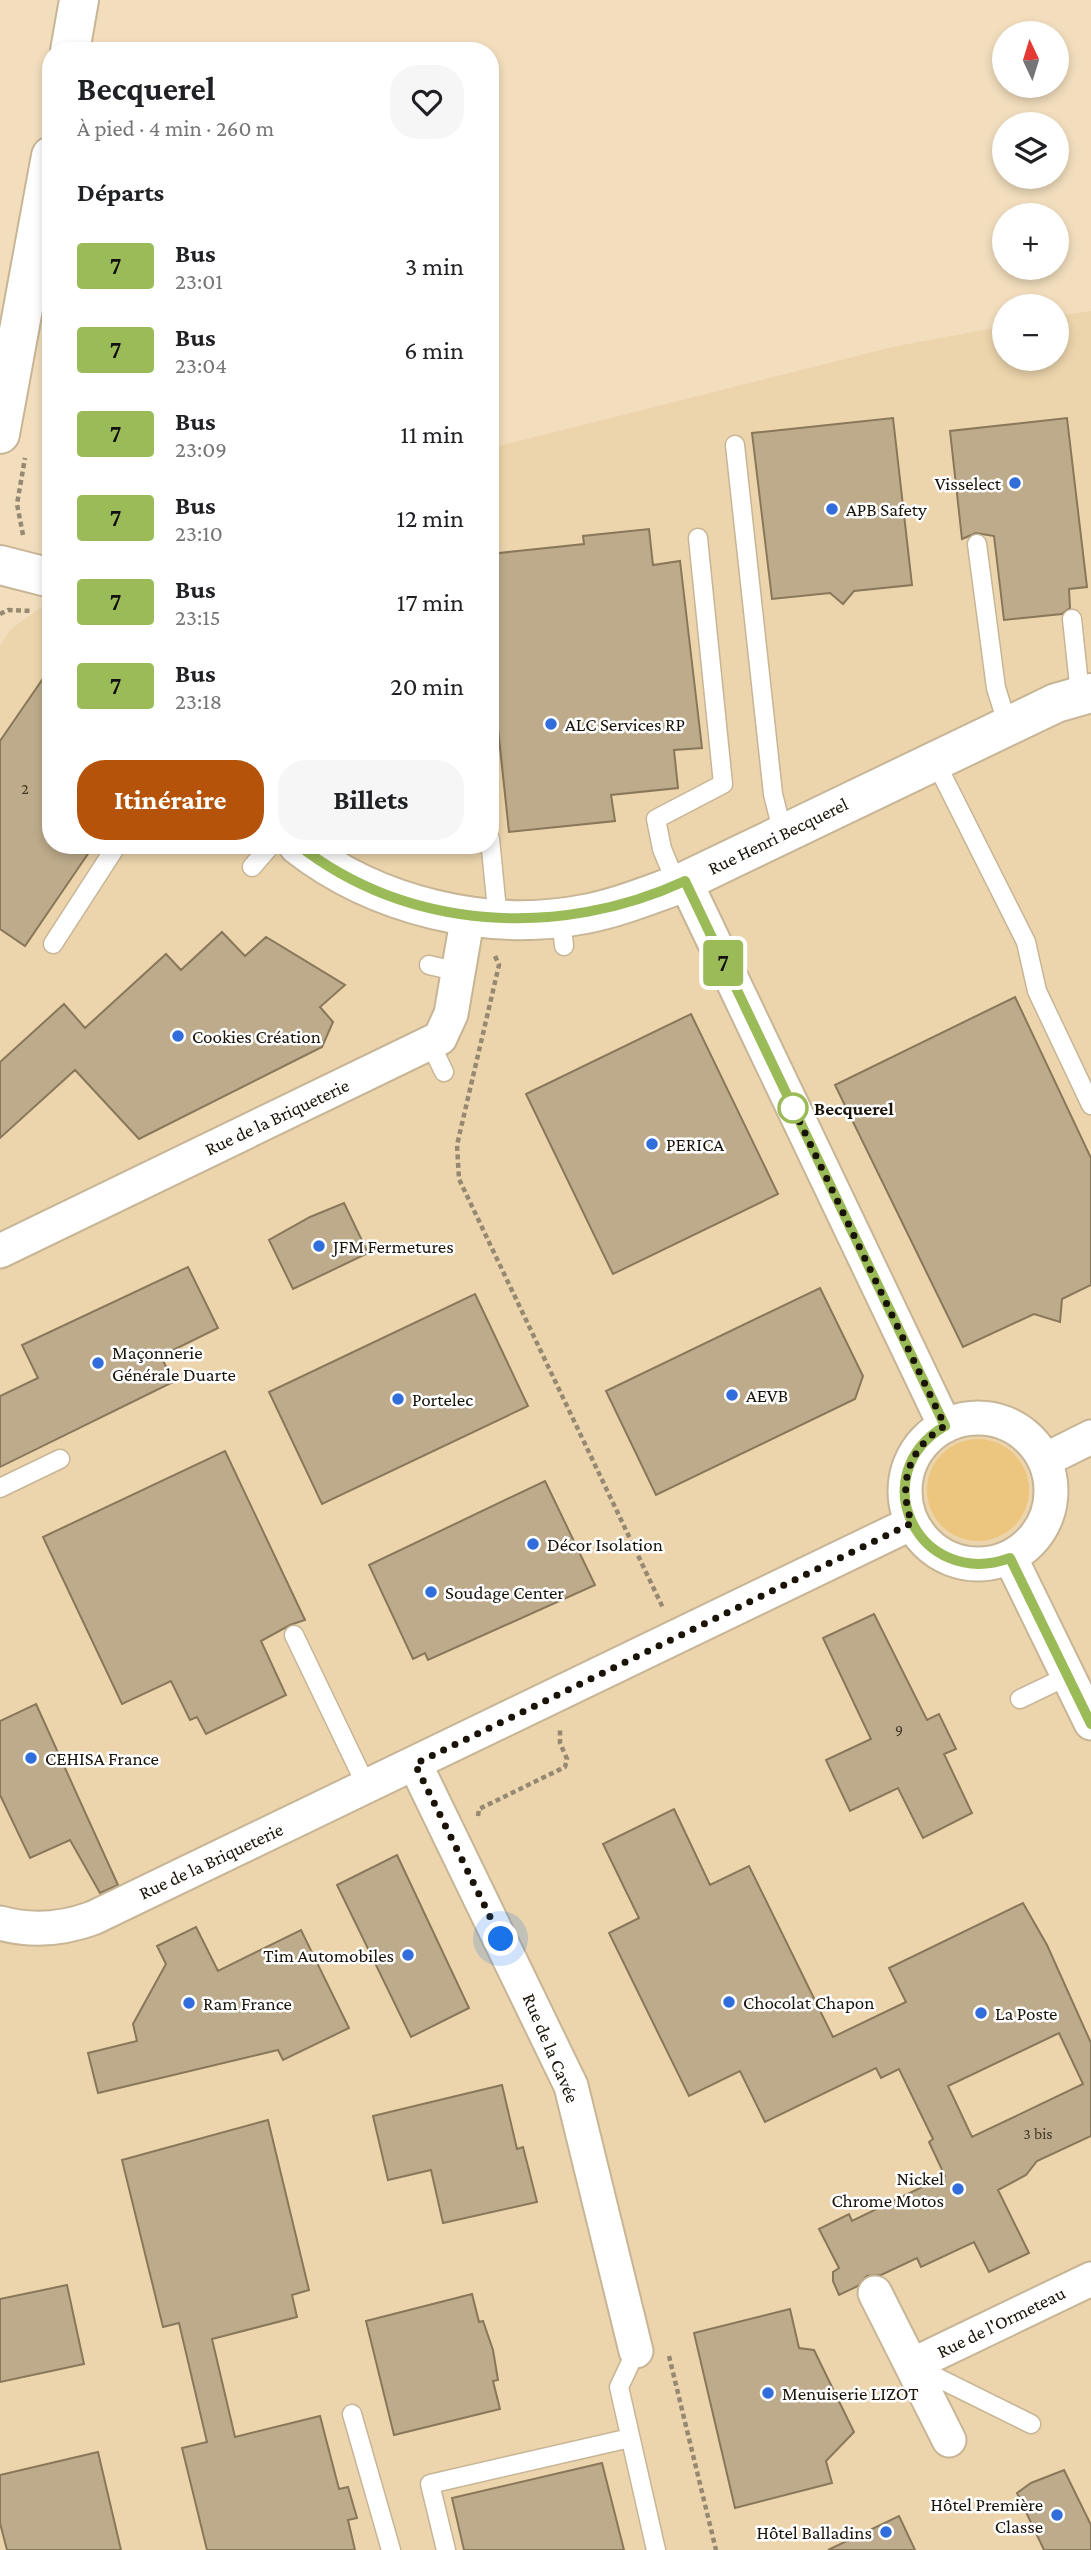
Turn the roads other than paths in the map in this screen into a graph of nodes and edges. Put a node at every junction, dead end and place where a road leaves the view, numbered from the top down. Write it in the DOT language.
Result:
graph roads {
  1 [pos="79,0"];
  2 [pos="71,42"];
  3 [pos="42,224"];
  4 [pos="13,445"];
  5 [pos="735,445"];
  6 [pos="698,538"];
  7 [pos="977,544"];
  8 [pos="7,566"];
  9 [pos="42,576"];
  10 [pos="1072,619"];
  11 [pos="1086,694"];
  12 [pos="1008,726"];
  13 [pos="935,761"];
  14 [pos="783,834"];
  15 [pos="111,854"];
  16 [pos="263,854"];
  17 [pos="311,854"];
  18 [pos="486,854"];
  19 [pos="252,867"];
  20 [pos="681,883"];
  21 [pos="52,944"];
  22 [pos="463,944"];
  23 [pos="1091,1105"];
  24 [pos="0,1251"];
  25 [pos="945,1426"];
  26 [pos="1091,1437"];
  27 [pos="60,1459"];
  28 [pos="1045,1460"];
  29 [pos="0,1488"];
  30 [pos="912,1523"];
  31 [pos="1010,1558"];
  32 [pos="294,1635"];
  33 [pos="1068,1676"];
  34 [pos="1020,1699"];
  35 [pos="1091,1723"];
  36 [pos="415,1764"];
  37 [pos="367,1787"];
  38 [pos="0,1923"];
  39 [pos="1091,2279"];
  40 [pos="875,2292"];
  41 [pos="636,2351"];
  42 [pos="912,2365"];
  43 [pos="352,2414"];
  44 [pos="1031,2424"];
  45 [pos="630,2438"];
  46 [pos="949,2440"];
  47 [pos="391,2550"];
  48 [pos="446,2550"];
  49 [pos="656,2550"];
  1 -- 2 [label="street"];
  3 -- 4 [label="street"];
  5 -- 14 [label="lane"];
  6 -- 20 [label="lane"];
  7 -- 12 [label="lane"];
  8 -- 9 [label="street"];
  10 -- 11 [label="lane"];
  11 -- 12 [label="street, Rue Henri Becquerel"];
  12 -- 13 [label="street, Rue Henri Becquerel"];
  13 -- 14 [label="street, Rue Henri Becquerel"];
  13 -- 23 [label="lane"];
  14 -- 20 [label="street, Rue Henri Becquerel"];
  15 -- 21 [label="lane"];
  16 -- 19 [label="lane"];
  17 -- 22 [label="street, Rue Henri Becquerel"];
  18 -- 22 [label="lane"];
  20 -- 22 [label="street, Rue Henri Becquerel"];
  20 -- 25 [label="street"];
  22 -- 24 [label="street, Rue de la Briqueterie"];
  25 -- 28 [label="street"];
  25 -- 30 [label="street"];
  26 -- 28 [label="street"];
  27 -- 29 [label="lane"];
  28 -- 31 [label="street"];
  30 -- 31 [label="street"];
  30 -- 36 [label="street, Rue de la Briqueterie"];
  31 -- 33 [label="street"];
  32 -- 37 [label="lane"];
  33 -- 34 [label="lane"];
  33 -- 35 [label="street"];
  36 -- 37 [label="street, Rue de la Briqueterie"];
  36 -- 41 [label="street, Rue de la Cavée"];
  37 -- 38 [label="street, Rue de la Briqueterie"];
  39 -- 42 [label="street, Rue de l'Ormeteau"];
  40 -- 42 [label="street"];
  41 -- 45 [label="lane"];
  42 -- 44 [label="lane"];
  42 -- 46 [label="street"];
  43 -- 47 [label="lane"];
  45 -- 48 [label="lane"];
  45 -- 49 [label="lane"];
}
